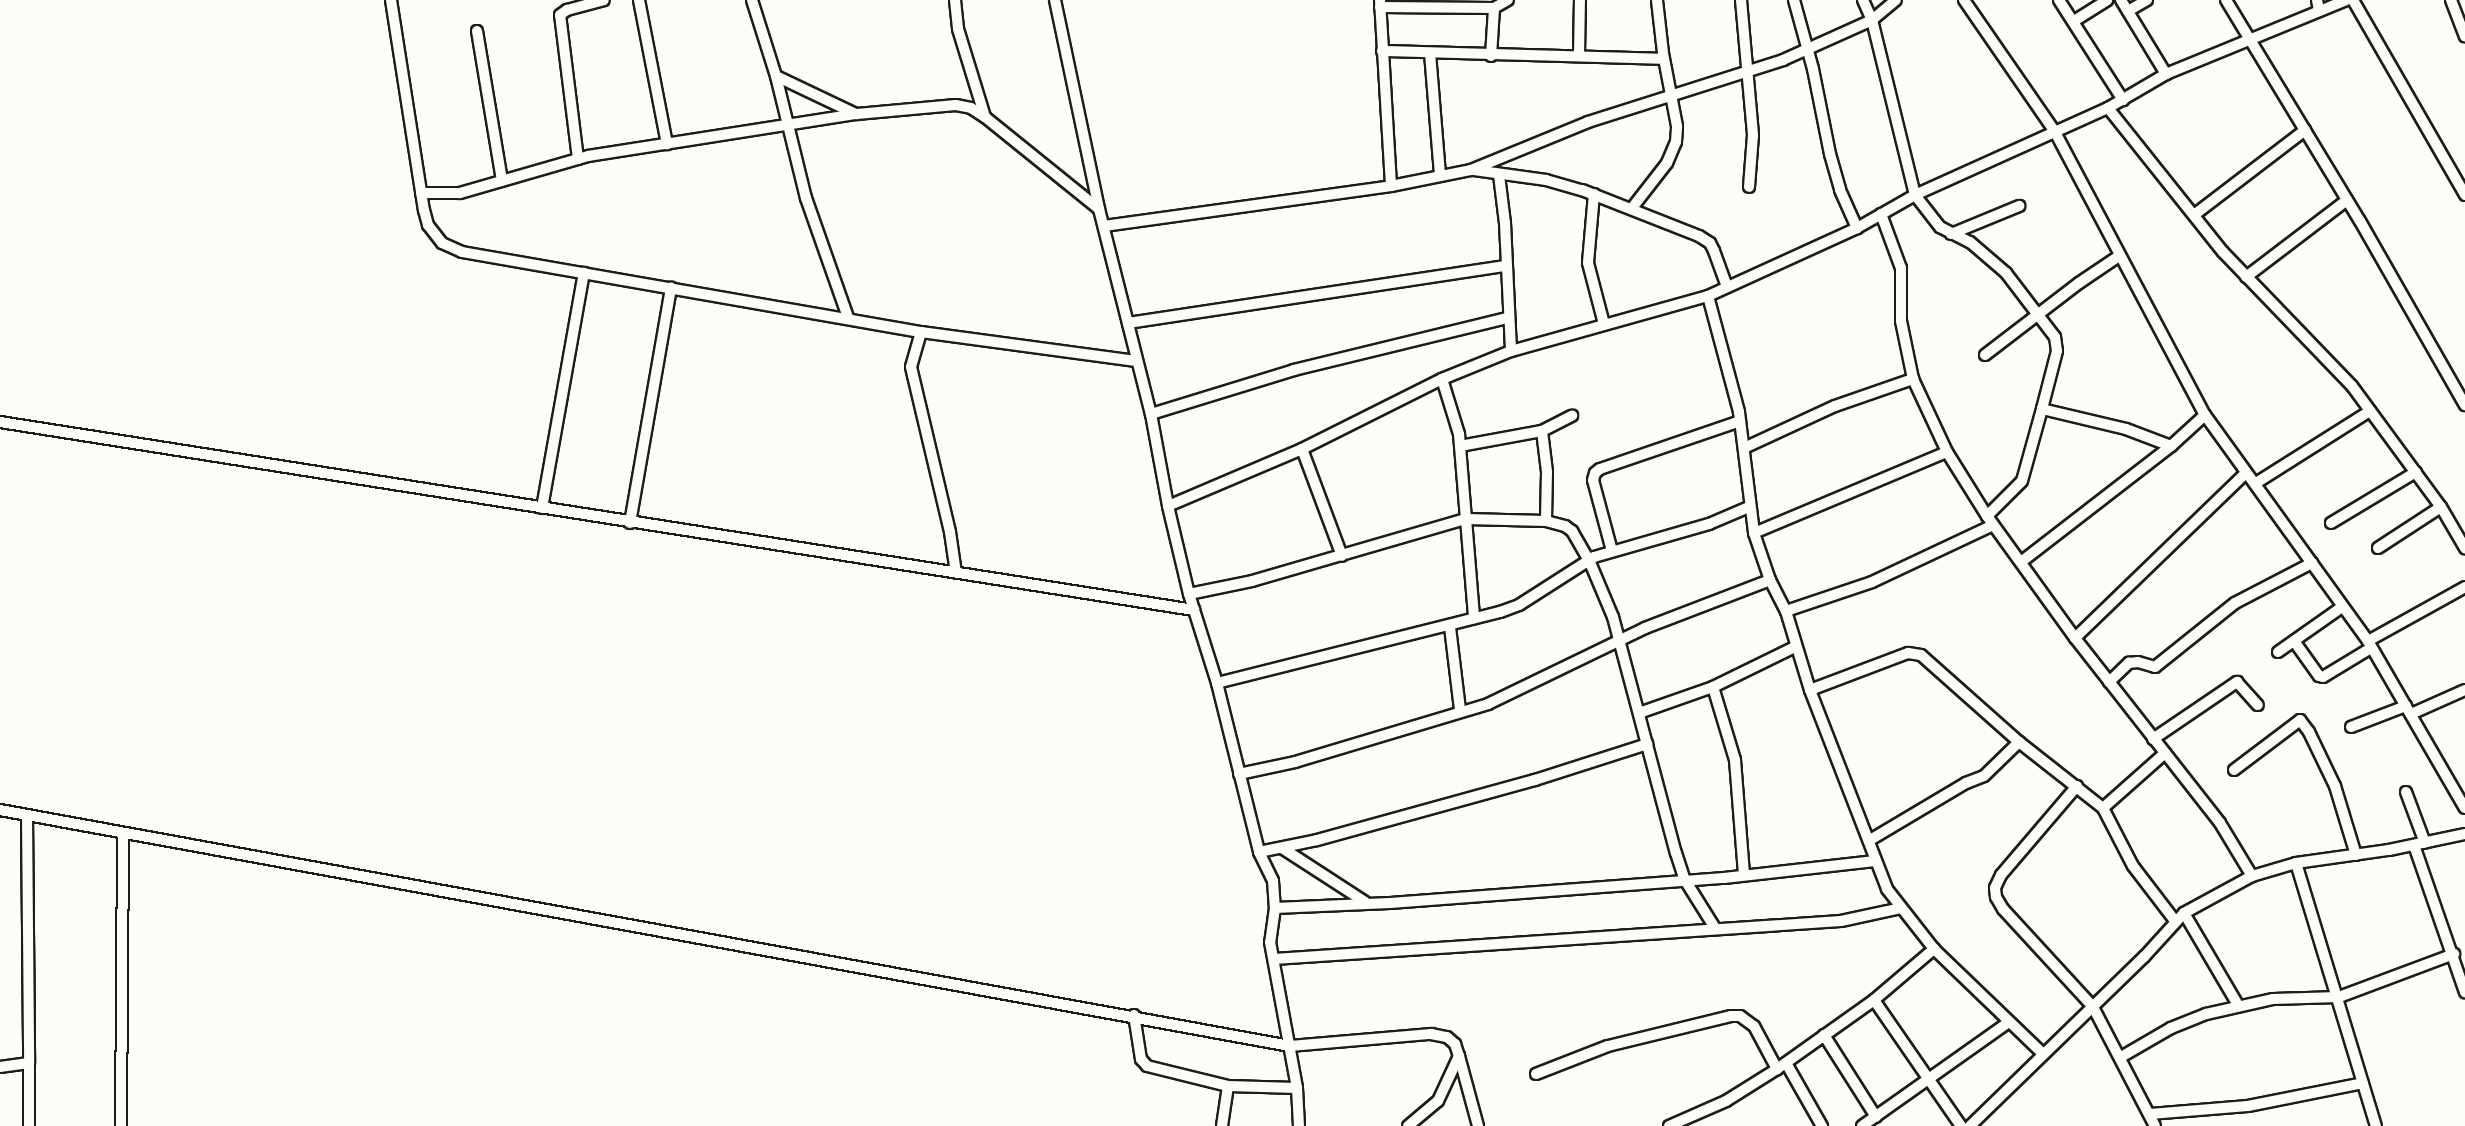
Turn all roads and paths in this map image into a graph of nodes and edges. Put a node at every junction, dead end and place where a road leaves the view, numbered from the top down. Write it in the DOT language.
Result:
graph roads {
  1 [pos="391,0"];
  2 [pos="604,0"];
  3 [pos="639,0"];
  4 [pos="752,0"];
  5 [pos="955,0"];
  6 [pos="1055,0"];
  7 [pos="1508,0"];
  8 [pos="1580,0"];
  9 [pos="1657,0"];
  10 [pos="1741,0"];
  11 [pos="1794,0"];
  12 [pos="1863,0"];
  13 [pos="1896,0"];
  14 [pos="1964,0"];
  15 [pos="2059,0"];
  16 [pos="2106,0"];
  17 [pos="2121,0"];
  18 [pos="2147,0"];
  19 [pos="2226,0"];
  20 [pos="2346,0"];
  21 [pos="2353,0"];
  22 [pos="2451,0"];
  23 [pos="1380,3"];
  24 [pos="2318,5"];
  25 [pos="1494,8"];
  26 [pos="2128,11"];
  27 [pos="1872,20"];
  28 [pos="2074,21"];
  29 [pos="477,31"];
  30 [pos="2465,36"];
  31 [pos="2249,39"];
  32 [pos="1382,51"];
  33 [pos="1806,51"];
  34 [pos="1430,53"];
  35 [pos="1579,55"];
  36 [pos="1491,56"];
  37 [pos="1664,59"];
  38 [pos="1745,74"];
  39 [pos="2166,74"];
  40 [pos="776,76"];
  41 [pos="1670,94"];
  42 [pos="2123,100"];
  43 [pos="2108,108"];
  44 [pos="857,114"];
  45 [pos="985,117"];
  46 [pos="789,126"];
  47 [pos="2305,130"];
  48 [pos="2055,132"];
  49 [pos="667,144"];
  50 [pos="578,159"];
  51 [pos="1471,170"];
  52 [pos="1440,175"];
  53 [pos="1499,175"];
  54 [pos="502,181"];
  55 [pos="1391,186"];
  56 [pos="1749,187"];
  57 [pos="421,193"];
  58 [pos="1594,194"];
  59 [pos="1915,195"];
  60 [pos="2465,195"];
  61 [pos="2347,200"];
  62 [pos="2019,206"];
  63 [pos="1632,208"];
  64 [pos="1099,209"];
  65 [pos="1881,214"];
  66 [pos="2194,215"];
  67 [pos="1104,226"];
  68 [pos="1857,228"];
  69 [pos="1951,234"];
  70 [pos="2119,256"];
  71 [pos="1504,266"];
  72 [pos="584,273"];
  73 [pos="2246,277"];
  74 [pos="1727,287"];
  75 [pos="671,288"];
  76 [pos="1708,296"];
  77 [pos="2041,314"];
  78 [pos="848,317"];
  79 [pos="1507,318"];
  80 [pos="1128,323"];
  81 [pos="1604,324"];
  82 [pos="921,331"];
  83 [pos="1511,351"];
  84 [pos="1985,355"];
  85 [pos="1136,361"];
  86 [pos="1442,379"];
  87 [pos="1913,379"];
  88 [pos="2465,405"];
  89 [pos="2042,409"];
  90 [pos="2370,411"];
  91 [pos="1151,414"];
  92 [pos="2205,415"];
  93 [pos="1572,416"];
  94 [pos="1740,421"];
  95 [pos="0,422"];
  96 [pos="1542,431"];
  97 [pos="1460,446"];
  98 [pos="2171,446"];
  99 [pos="1744,448"];
  100 [pos="1302,449"];
  101 [pos="1947,452"];
  102 [pos="2416,472"];
  103 [pos="2246,473"];
  104 [pos="2256,483"];
  105 [pos="1168,506"];
  106 [pos="1749,507"];
  107 [pos="542,508"];
  108 [pos="2441,508"];
  109 [pos="1466,519"];
  110 [pos="1546,521"];
  111 [pos="1990,521"];
  112 [pos="630,523"];
  113 [pos="2331,523"];
  114 [pos="1754,533"];
  115 [pos="2378,548"];
  116 [pos="2465,548"];
  117 [pos="1612,551"];
  118 [pos="1342,556"];
  119 [pos="1589,560"];
  120 [pos="2021,562"];
  121 [pos="2312,564"];
  122 [pos="956,573"];
  123 [pos="1770,580"];
  124 [pos="2465,587"];
  125 [pos="1189,594"];
  126 [pos="2342,607"];
  127 [pos="1194,610"];
  128 [pos="1786,611"];
  129 [pos="1474,618"];
  130 [pos="1450,627"];
  131 [pos="2076,638"];
  132 [pos="1620,639"];
  133 [pos="2294,641"];
  134 [pos="2369,644"];
  135 [pos="1795,647"];
  136 [pos="2278,652"];
  137 [pos="2109,682"];
  138 [pos="1217,683"];
  139 [pos="1713,687"];
  140 [pos="1810,690"];
  141 [pos="2465,690"];
  142 [pos="2258,705"];
  143 [pos="1460,710"];
  144 [pos="2408,710"];
  145 [pos="1639,713"];
  146 [pos="2351,727"];
  147 [pos="2153,739"];
  148 [pos="2019,742"];
  149 [pos="1647,744"];
  150 [pos="2165,753"];
  151 [pos="2234,770"];
  152 [pos="1239,774"];
  153 [pos="2077,786"];
  154 [pos="2406,792"];
  155 [pos="2103,808"];
  156 [pos="2465,808"];
  157 [pos="0,810"];
  158 [pos="27,815"];
  159 [pos="123,833"];
  160 [pos="2465,834"];
  161 [pos="1870,840"];
  162 [pos="2419,844"];
  163 [pos="1282,848"];
  164 [pos="1259,852"];
  165 [pos="2356,855"];
  166 [pos="1875,861"];
  167 [pos="2296,863"];
  168 [pos="1744,875"];
  169 [pos="2252,876"];
  170 [pos="1685,880"];
  171 [pos="1365,902"];
  172 [pos="1275,908"];
  173 [pos="1901,908"];
  174 [pos="2184,913"];
  175 [pos="2175,921"];
  176 [pos="1714,928"];
  177 [pos="1934,949"];
  178 [pos="2454,954"];
  179 [pos="1274,959"];
  180 [pos="2465,992"];
  181 [pos="2339,998"];
  182 [pos="1874,1000"];
  183 [pos="2238,1005"];
  184 [pos="2093,1007"];
  185 [pos="1134,1015"];
  186 [pos="2009,1022"];
  187 [pos="1824,1035"];
  188 [pos="1290,1046"];
  189 [pos="2043,1054"];
  190 [pos="1459,1056"];
  191 [pos="2121,1057"];
  192 [pos="29,1063"];
  193 [pos="1782,1066"];
  194 [pos="0,1067"];
  195 [pos="1536,1074"];
  196 [pos="1928,1082"];
  197 [pos="2363,1083"];
  198 [pos="1228,1086"];
  199 [pos="1297,1088"];
  200 [pos="2150,1114"];
  201 [pos="1876,1117"];
  202 [pos="1687,1122"];
  203 [pos="1972,1125"];
  204 [pos="29,1126"];
  205 [pos="121,1126"];
  206 [pos="1222,1126"];
  207 [pos="1299,1126"];
  208 [pos="1408,1126"];
  209 [pos="1478,1126"];
  210 [pos="1669,1126"];
  211 [pos="1822,1126"];
  212 [pos="1862,1126"];
  213 [pos="1961,1126"];
  214 [pos="2155,1126"];
  215 [pos="2376,1126"];
  1 -- 57 [label="street"];
  2 -- 50 [label="street"];
  3 -- 49 [label="street"];
  4 -- 40 [label="street"];
  5 -- 45 [label="street"];
  6 -- 64 [label="street"];
  7 -- 25 [label="street"];
  8 -- 35 [label="street"];
  9 -- 37 [label="street"];
  10 -- 38 [label="street"];
  11 -- 33 [label="street"];
  12 -- 27 [label="street"];
  13 -- 27 [label="street"];
  14 -- 48 [label="street"];
  15 -- 28 [label="street"];
  16 -- 28 [label="street"];
  17 -- 26 [label="street"];
  18 -- 26 [label="street"];
  19 -- 31 [label="street"];
  20 -- 24 [label="street"];
  21 -- 60 [label="street"];
  22 -- 30 [label="street"];
  23 -- 25 [label="street"];
  23 -- 32 [label="street"];
  24 -- 31 [label="street"];
  25 -- 36 [label="street"];
  26 -- 39 [label="street"];
  27 -- 33 [label="street"];
  27 -- 59 [label="street"];
  28 -- 42 [label="street"];
  29 -- 54 [label="street"];
  31 -- 39 [label="street"];
  31 -- 47 [label="street"];
  32 -- 34 [label="street"];
  32 -- 55 [label="street"];
  33 -- 38 [label="street"];
  33 -- 68 [label="street"];
  34 -- 36 [label="street"];
  34 -- 52 [label="street"];
  35 -- 36 [label="street"];
  35 -- 37 [label="street"];
  37 -- 41 [label="street"];
  38 -- 41 [label="street"];
  38 -- 56 [label="street"];
  39 -- 42 [label="street"];
  40 -- 44 [label="street"];
  40 -- 46 [label="street"];
  41 -- 51 [label="street"];
  41 -- 63 [label="street"];
  42 -- 43 [label="street"];
  43 -- 48 [label="street"];
  43 -- 66 [label="street"];
  44 -- 45 [label="street"];
  44 -- 46 [label="street"];
  45 -- 64 [label="street"];
  46 -- 49 [label="street"];
  46 -- 78 [label="street"];
  47 -- 61 [label="street"];
  47 -- 66 [label="street"];
  48 -- 59 [label="street"];
  48 -- 70 [label="street"];
  49 -- 50 [label="street"];
  50 -- 54 [label="street"];
  51 -- 52 [label="street"];
  51 -- 53 [label="street"];
  52 -- 55 [label="street"];
  53 -- 58 [label="street"];
  53 -- 71 [label="street"];
  54 -- 57 [label="street"];
  55 -- 67 [label="street"];
  57 -- 72 [label="street"];
  58 -- 63 [label="street"];
  58 -- 81 [label="street"];
  59 -- 65 [label="street"];
  59 -- 69 [label="street"];
  61 -- 73 [label="street"];
  61 -- 88 [label="street"];
  62 -- 69 [label="street"];
  63 -- 74 [label="street"];
  64 -- 67 [label="street"];
  65 -- 68 [label="street"];
  65 -- 87 [label="street"];
  66 -- 73 [label="street"];
  67 -- 80 [label="street"];
  68 -- 74 [label="street"];
  69 -- 77 [label="street"];
  70 -- 77 [label="street"];
  70 -- 92 [label="street"];
  71 -- 79 [label="street"];
  71 -- 80 [label="street"];
  72 -- 75 [label="street"];
  72 -- 107 [label="street"];
  73 -- 90 [label="street"];
  74 -- 76 [label="street"];
  75 -- 78 [label="street"];
  75 -- 112 [label="street"];
  76 -- 81 [label="street"];
  76 -- 94 [label="street"];
  77 -- 84 [label="street"];
  77 -- 89 [label="street"];
  78 -- 82 [label="street"];
  79 -- 83 [label="street"];
  79 -- 91 [label="street"];
  80 -- 85 [label="street"];
  81 -- 83 [label="street"];
  82 -- 85 [label="street"];
  82 -- 122 [label="street"];
  83 -- 86 [label="street"];
  85 -- 91 [label="street"];
  86 -- 97 [label="street"];
  86 -- 100 [label="street"];
  87 -- 99 [label="street"];
  87 -- 101 [label="street"];
  89 -- 98 [label="street"];
  89 -- 111 [label="street"];
  90 -- 102 [label="street"];
  90 -- 104 [label="street"];
  91 -- 105 [label="street"];
  92 -- 98 [label="street"];
  92 -- 103 [label="street"];
  93 -- 96 [label="street"];
  94 -- 99 [label="street"];
  94 -- 117 [label="street"];
  95 -- 107 [label="street"];
  96 -- 97 [label="street"];
  96 -- 110 [label="street"];
  97 -- 109 [label="street"];
  98 -- 120 [label="street"];
  99 -- 106 [label="street"];
  100 -- 105 [label="street"];
  100 -- 118 [label="street"];
  101 -- 111 [label="street"];
  101 -- 114 [label="street"];
  102 -- 108 [label="street"];
  102 -- 113 [label="street"];
  103 -- 104 [label="street"];
  103 -- 131 [label="street"];
  104 -- 121 [label="street"];
  105 -- 125 [label="street"];
  106 -- 114 [label="street"];
  106 -- 117 [label="street"];
  107 -- 112 [label="street"];
  108 -- 115 [label="street"];
  108 -- 116 [label="street"];
  109 -- 110 [label="street"];
  109 -- 118 [label="street"];
  109 -- 129 [label="street"];
  110 -- 119 [label="street"];
  111 -- 120 [label="street"];
  111 -- 128 [label="street"];
  112 -- 122 [label="street"];
  114 -- 123 [label="street"];
  117 -- 119 [label="street"];
  118 -- 125 [label="street"];
  119 -- 129 [label="street"];
  119 -- 132 [label="street"];
  120 -- 131 [label="street"];
  121 -- 126 [label="street"];
  121 -- 137 [label="street"];
  122 -- 127 [label="street"];
  123 -- 128 [label="street"];
  123 -- 132 [label="street"];
  124 -- 134 [label="street"];
  125 -- 127 [label="street"];
  126 -- 133 [label="street"];
  126 -- 134 [label="street"];
  127 -- 138 [label="street"];
  128 -- 135 [label="street"];
  129 -- 130 [label="street"];
  130 -- 138 [label="street"];
  130 -- 143 [label="street"];
  131 -- 137 [label="street"];
  132 -- 143 [label="street"];
  132 -- 145 [label="street"];
  133 -- 134 [label="street"];
  133 -- 136 [label="street"];
  134 -- 144 [label="street"];
  135 -- 139 [label="street"];
  135 -- 140 [label="street"];
  137 -- 147 [label="street"];
  138 -- 152 [label="street"];
  139 -- 145 [label="street"];
  139 -- 168 [label="street"];
  140 -- 148 [label="street"];
  140 -- 161 [label="street"];
  141 -- 144 [label="street"];
  142 -- 147 [label="street"];
  143 -- 152 [label="street"];
  144 -- 146 [label="street"];
  144 -- 156 [label="street"];
  145 -- 149 [label="street"];
  147 -- 150 [label="street"];
  148 -- 153 [label="street"];
  148 -- 161 [label="street"];
  149 -- 163 [label="street"];
  149 -- 170 [label="street"];
  150 -- 155 [label="street"];
  150 -- 169 [label="street"];
  151 -- 165 [label="street"];
  152 -- 164 [label="street"];
  153 -- 155 [label="street"];
  153 -- 184 [label="street"];
  154 -- 162 [label="street"];
  155 -- 175 [label="street"];
  157 -- 158 [label="street"];
  158 -- 159 [label="street"];
  158 -- 192 [label="street"];
  159 -- 185 [label="street"];
  159 -- 205 [label="street"];
  160 -- 162 [label="street"];
  161 -- 166 [label="street"];
  162 -- 165 [label="street"];
  162 -- 178 [label="street"];
  163 -- 164 [label="street"];
  163 -- 171 [label="street"];
  164 -- 172 [label="street"];
  165 -- 167 [label="street"];
  166 -- 168 [label="street"];
  166 -- 173 [label="street"];
  167 -- 169 [label="street"];
  167 -- 181 [label="street"];
  168 -- 170 [label="street"];
  169 -- 174 [label="street"];
  170 -- 171 [label="street"];
  170 -- 176 [label="street"];
  171 -- 172 [label="street"];
  172 -- 179 [label="street"];
  173 -- 176 [label="street"];
  173 -- 177 [label="street"];
  174 -- 175 [label="street"];
  174 -- 183 [label="street"];
  175 -- 184 [label="street"];
  176 -- 179 [label="street"];
  177 -- 182 [label="street"];
  177 -- 186 [label="street"];
  178 -- 180 [label="street"];
  178 -- 181 [label="street"];
  179 -- 188 [label="street"];
  181 -- 183 [label="street"];
  181 -- 197 [label="street"];
  182 -- 187 [label="street"];
  182 -- 196 [label="street"];
  183 -- 191 [label="street"];
  184 -- 189 [label="street"];
  184 -- 191 [label="street"];
  185 -- 188 [label="street"];
  185 -- 198 [label="street"];
  186 -- 189 [label="street"];
  186 -- 196 [label="street"];
  187 -- 193 [label="street"];
  187 -- 201 [label="street"];
  188 -- 190 [label="street"];
  188 -- 199 [label="street"];
  189 -- 203 [label="street"];
  190 -- 208 [label="street"];
  190 -- 209 [label="street"];
  191 -- 200 [label="street"];
  192 -- 194 [label="street"];
  192 -- 204 [label="street"];
  193 -- 195 [label="street"];
  193 -- 202 [label="street"];
  193 -- 211 [label="street"];
  196 -- 201 [label="street"];
  196 -- 213 [label="street"];
  197 -- 200 [label="street"];
  197 -- 215 [label="street"];
  198 -- 199 [label="street"];
  198 -- 206 [label="street"];
  199 -- 207 [label="street"];
  200 -- 214 [label="street"];
  201 -- 212 [label="street"];
  202 -- 210 [label="street"];
}
